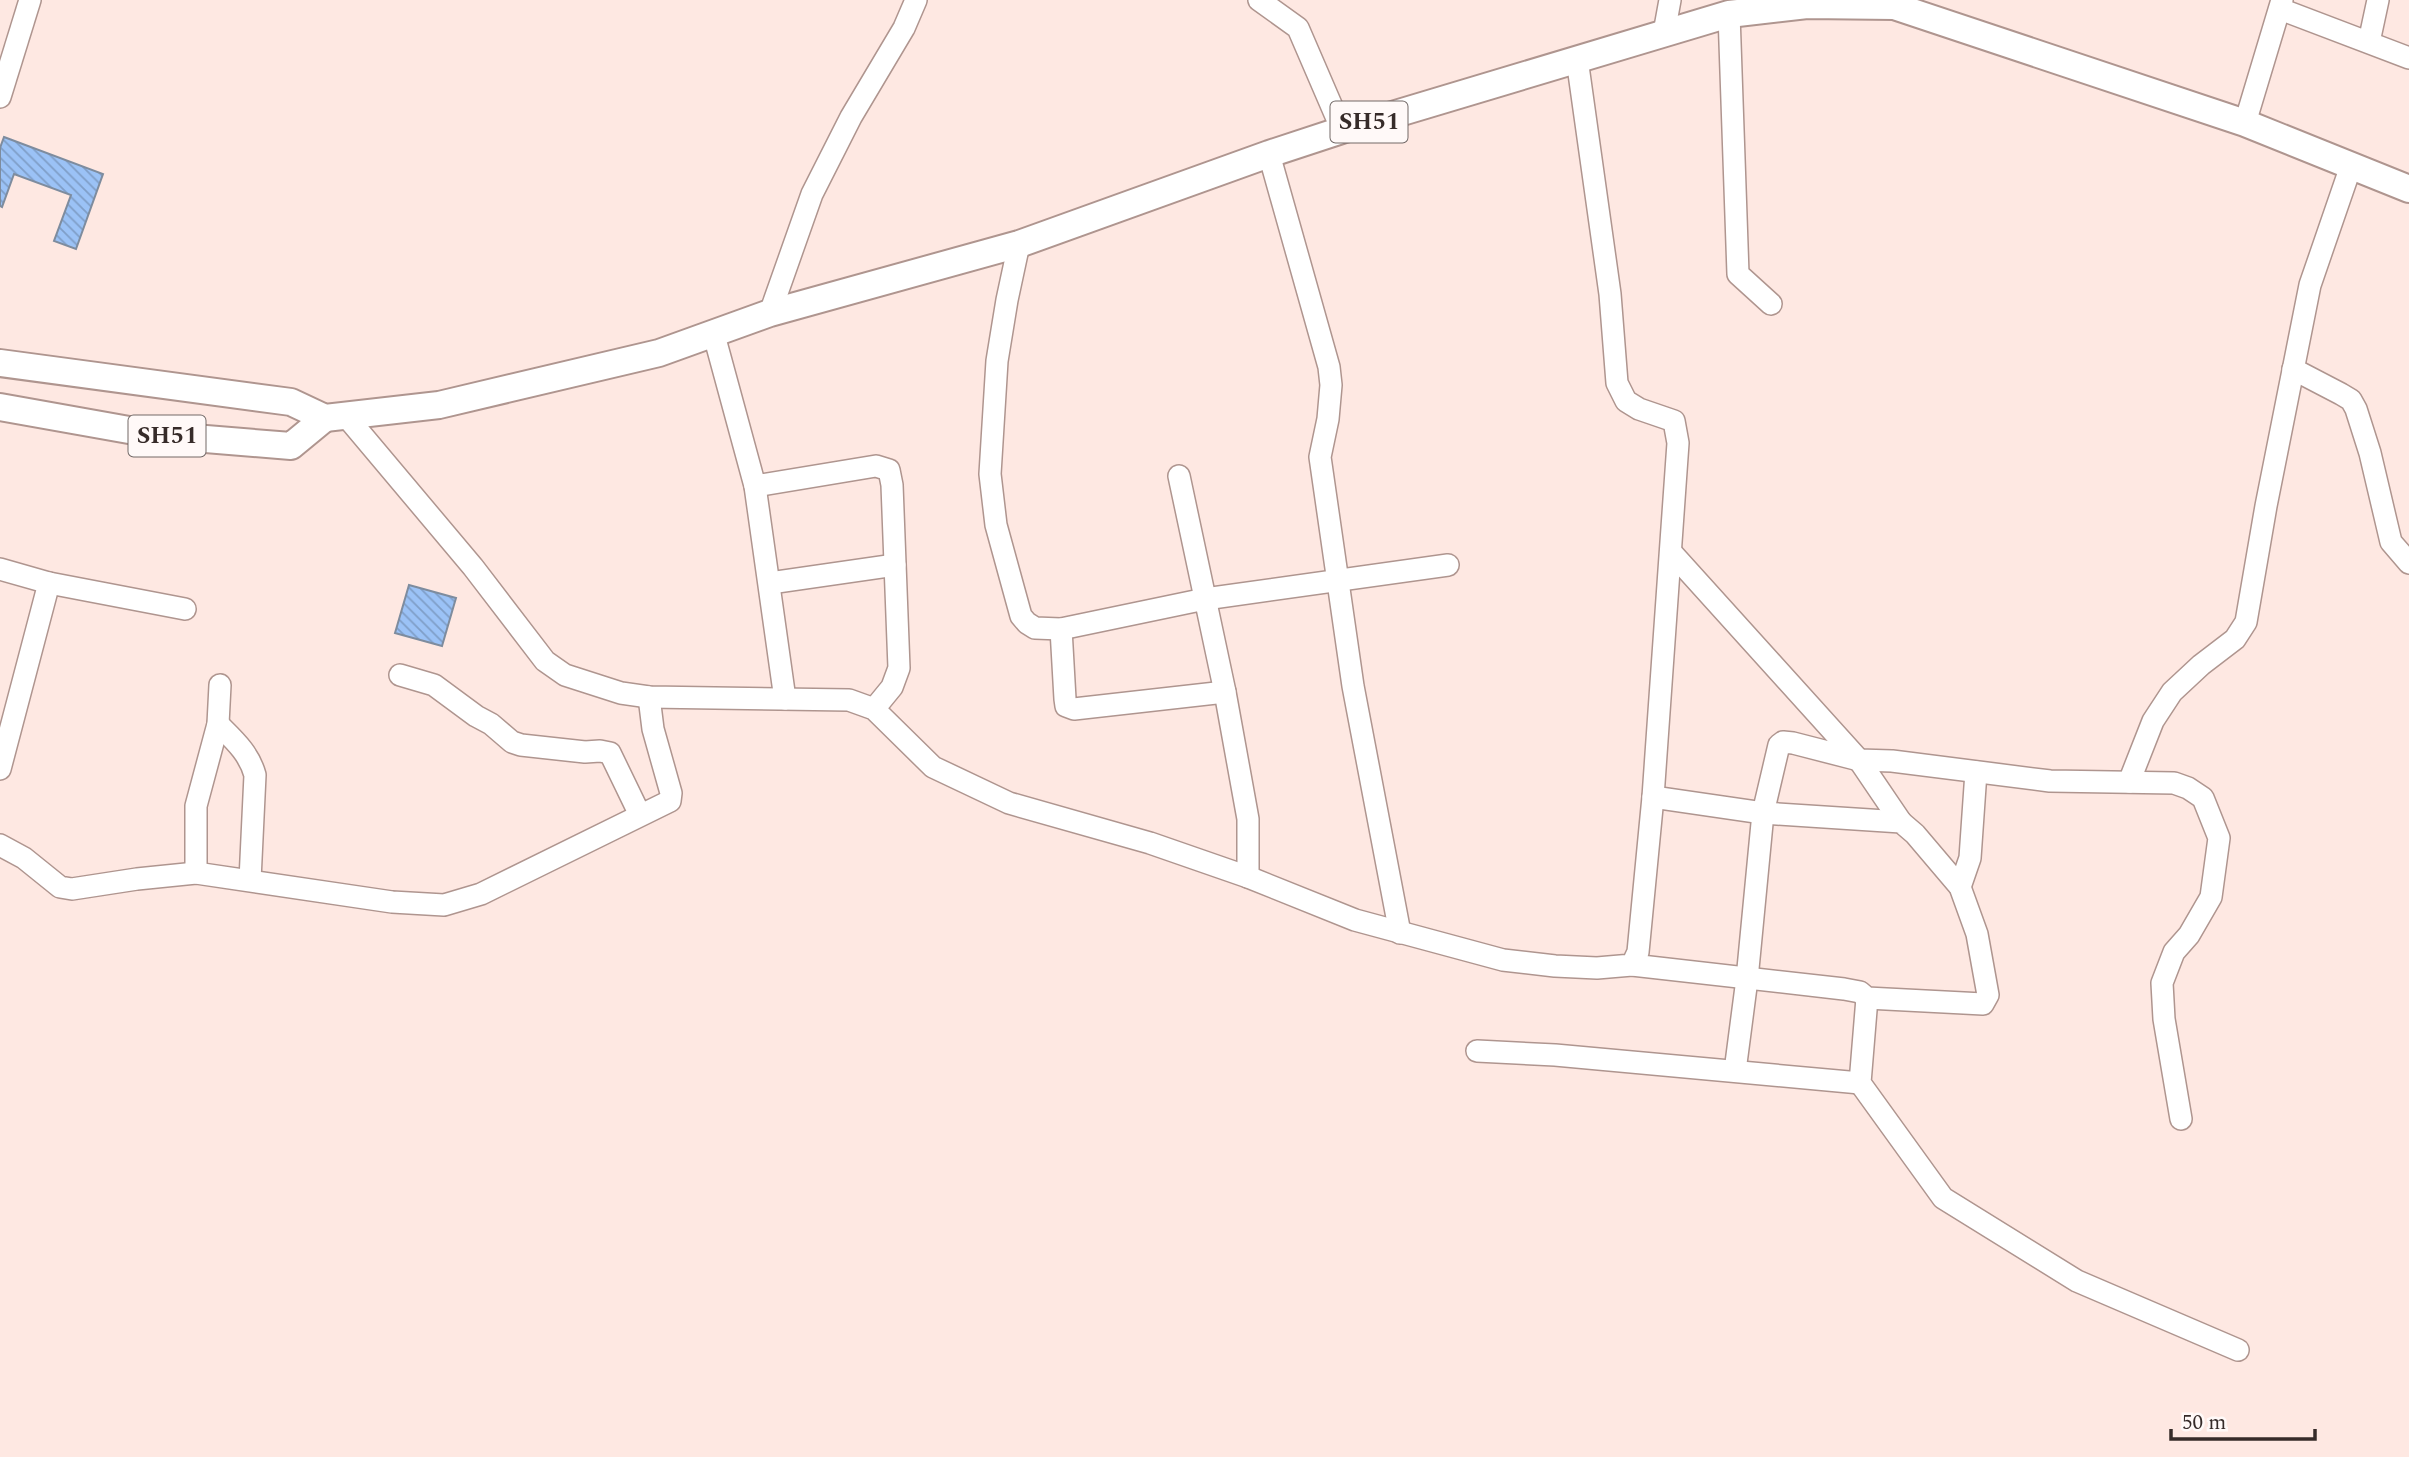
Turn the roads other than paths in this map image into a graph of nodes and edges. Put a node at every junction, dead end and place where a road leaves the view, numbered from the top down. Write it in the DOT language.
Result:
graph roads {
  1 [pos="30,0"];
  2 [pos="916,0"];
  3 [pos="1259,0"];
  4 [pos="1670,0"];
  5 [pos="2378,0"];
  6 [pos="1895,3"];
  7 [pos="2281,5"];
  8 [pos="1729,14"];
  9 [pos="1664,33"];
  10 [pos="2369,42"];
  11 [pos="2409,58"];
  12 [pos="1577,59"];
  13 [pos="0,97"];
  14 [pos="2245,123"];
  15 [pos="1342,130"];
  16 [pos="1269,154"];
  17 [pos="2351,166"];
  18 [pos="2409,189"];
  19 [pos="1019,244"];
  20 [pos="1771,303"];
  21 [pos="770,313"];
  22 [pos="714,335"];
  23 [pos="0,363"];
  24 [pos="2293,369"];
  25 [pos="0,407"];
  26 [pos="336,417"];
  27 [pos="1179,476"];
  28 [pos="755,486"];
  29 [pos="1671,552"];
  30 [pos="2409,563"];
  31 [pos="895,565"];
  32 [pos="1448,565"];
  33 [pos="0,569"];
  34 [pos="1336,580"];
  35 [pos="49,583"];
  36 [pos="770,583"];
  37 [pos="1205,599"];
  38 [pos="185,609"];
  39 [pos="1060,629"];
  40 [pos="400,675"];
  41 [pos="220,685"];
  42 [pos="1225,692"];
  43 [pos="649,697"];
  44 [pos="785,699"];
  45 [pos="874,709"];
  46 [pos="218,724"];
  47 [pos="4,738"];
  48 [pos="1859,760"];
  49 [pos="0,769"];
  50 [pos="1976,772"];
  51 [pos="2129,782"];
  52 [pos="1653,797"];
  53 [pos="1763,813"];
  54 [pos="640,815"];
  55 [pos="1901,822"];
  56 [pos="0,845"];
  57 [pos="196,873"];
  58 [pos="1248,877"];
  59 [pos="250,880"];
  60 [pos="1960,887"];
  61 [pos="1400,933"];
  62 [pos="1632,965"];
  63 [pos="1747,979"];
  64 [pos="1867,998"];
  65 [pos="1477,1051"];
  66 [pos="1735,1071"];
  67 [pos="1860,1083"];
  68 [pos="2181,1119"];
  69 [pos="2238,1350"];
  1 -- 13 [label="street"];
  2 -- 21 [label="street"];
  3 -- 15 [label="street"];
  4 -- 9 [label="street"];
  5 -- 10 [label="street"];
  6 -- 8 [label="main road, SH51"];
  6 -- 14 [label="main road, SH51"];
  7 -- 10 [label="street"];
  7 -- 14 [label="street"];
  8 -- 9 [label="main road, SH51"];
  8 -- 20 [label="street"];
  9 -- 12 [label="main road, SH51"];
  10 -- 11 [label="street"];
  12 -- 15 [label="main road, SH51"];
  12 -- 29 [label="street"];
  14 -- 17 [label="main road, SH51"];
  15 -- 16 [label="main road, SH51"];
  16 -- 19 [label="main road, SH51"];
  16 -- 34 [label="street"];
  17 -- 18 [label="main road, SH51"];
  17 -- 24 [label="street"];
  19 -- 21 [label="main road, SH51"];
  19 -- 39 [label="street"];
  21 -- 22 [label="main road, SH51"];
  22 -- 26 [label="main road, SH51"];
  22 -- 28 [label="street"];
  23 -- 26 [label="main road, SH51"];
  24 -- 30 [label="street"];
  24 -- 51 [label="street"];
  25 -- 26 [label="main road, SH51"];
  26 -- 43 [label="street"];
  27 -- 37 [label="street"];
  28 -- 31 [label="street"];
  28 -- 36 [label="street"];
  29 -- 48 [label="street"];
  29 -- 52 [label="street"];
  31 -- 36 [label="street"];
  31 -- 45 [label="street"];
  32 -- 34 [label="street"];
  33 -- 35 [label="street"];
  34 -- 37 [label="street"];
  34 -- 61 [label="street"];
  35 -- 38 [label="street"];
  35 -- 47 [label="street"];
  36 -- 44 [label="street"];
  37 -- 39 [label="street"];
  37 -- 42 [label="street"];
  39 -- 42 [label="street"];
  40 -- 54 [label="street"];
  41 -- 46 [label="street"];
  42 -- 58 [label="street"];
  43 -- 44 [label="street"];
  43 -- 54 [label="street"];
  44 -- 45 [label="street"];
  45 -- 58 [label="street"];
  46 -- 57 [label="street"];
  46 -- 59 [label="street"];
  47 -- 49 [label="street"];
  48 -- 50 [label="street"];
  48 -- 53 [label="street"];
  48 -- 55 [label="street"];
  50 -- 51 [label="street"];
  50 -- 60 [label="street"];
  51 -- 68 [label="street"];
  52 -- 53 [label="street"];
  52 -- 62 [label="street"];
  53 -- 55 [label="street"];
  53 -- 63 [label="street"];
  54 -- 59 [label="street"];
  55 -- 60 [label="street"];
  56 -- 57 [label="street"];
  57 -- 59 [label="street"];
  58 -- 61 [label="street"];
  60 -- 64 [label="street"];
  61 -- 62 [label="street"];
  62 -- 63 [label="street"];
  63 -- 64 [label="street"];
  63 -- 66 [label="street"];
  64 -- 67 [label="street"];
  65 -- 66 [label="street"];
  66 -- 67 [label="street"];
  67 -- 69 [label="street"];
}
